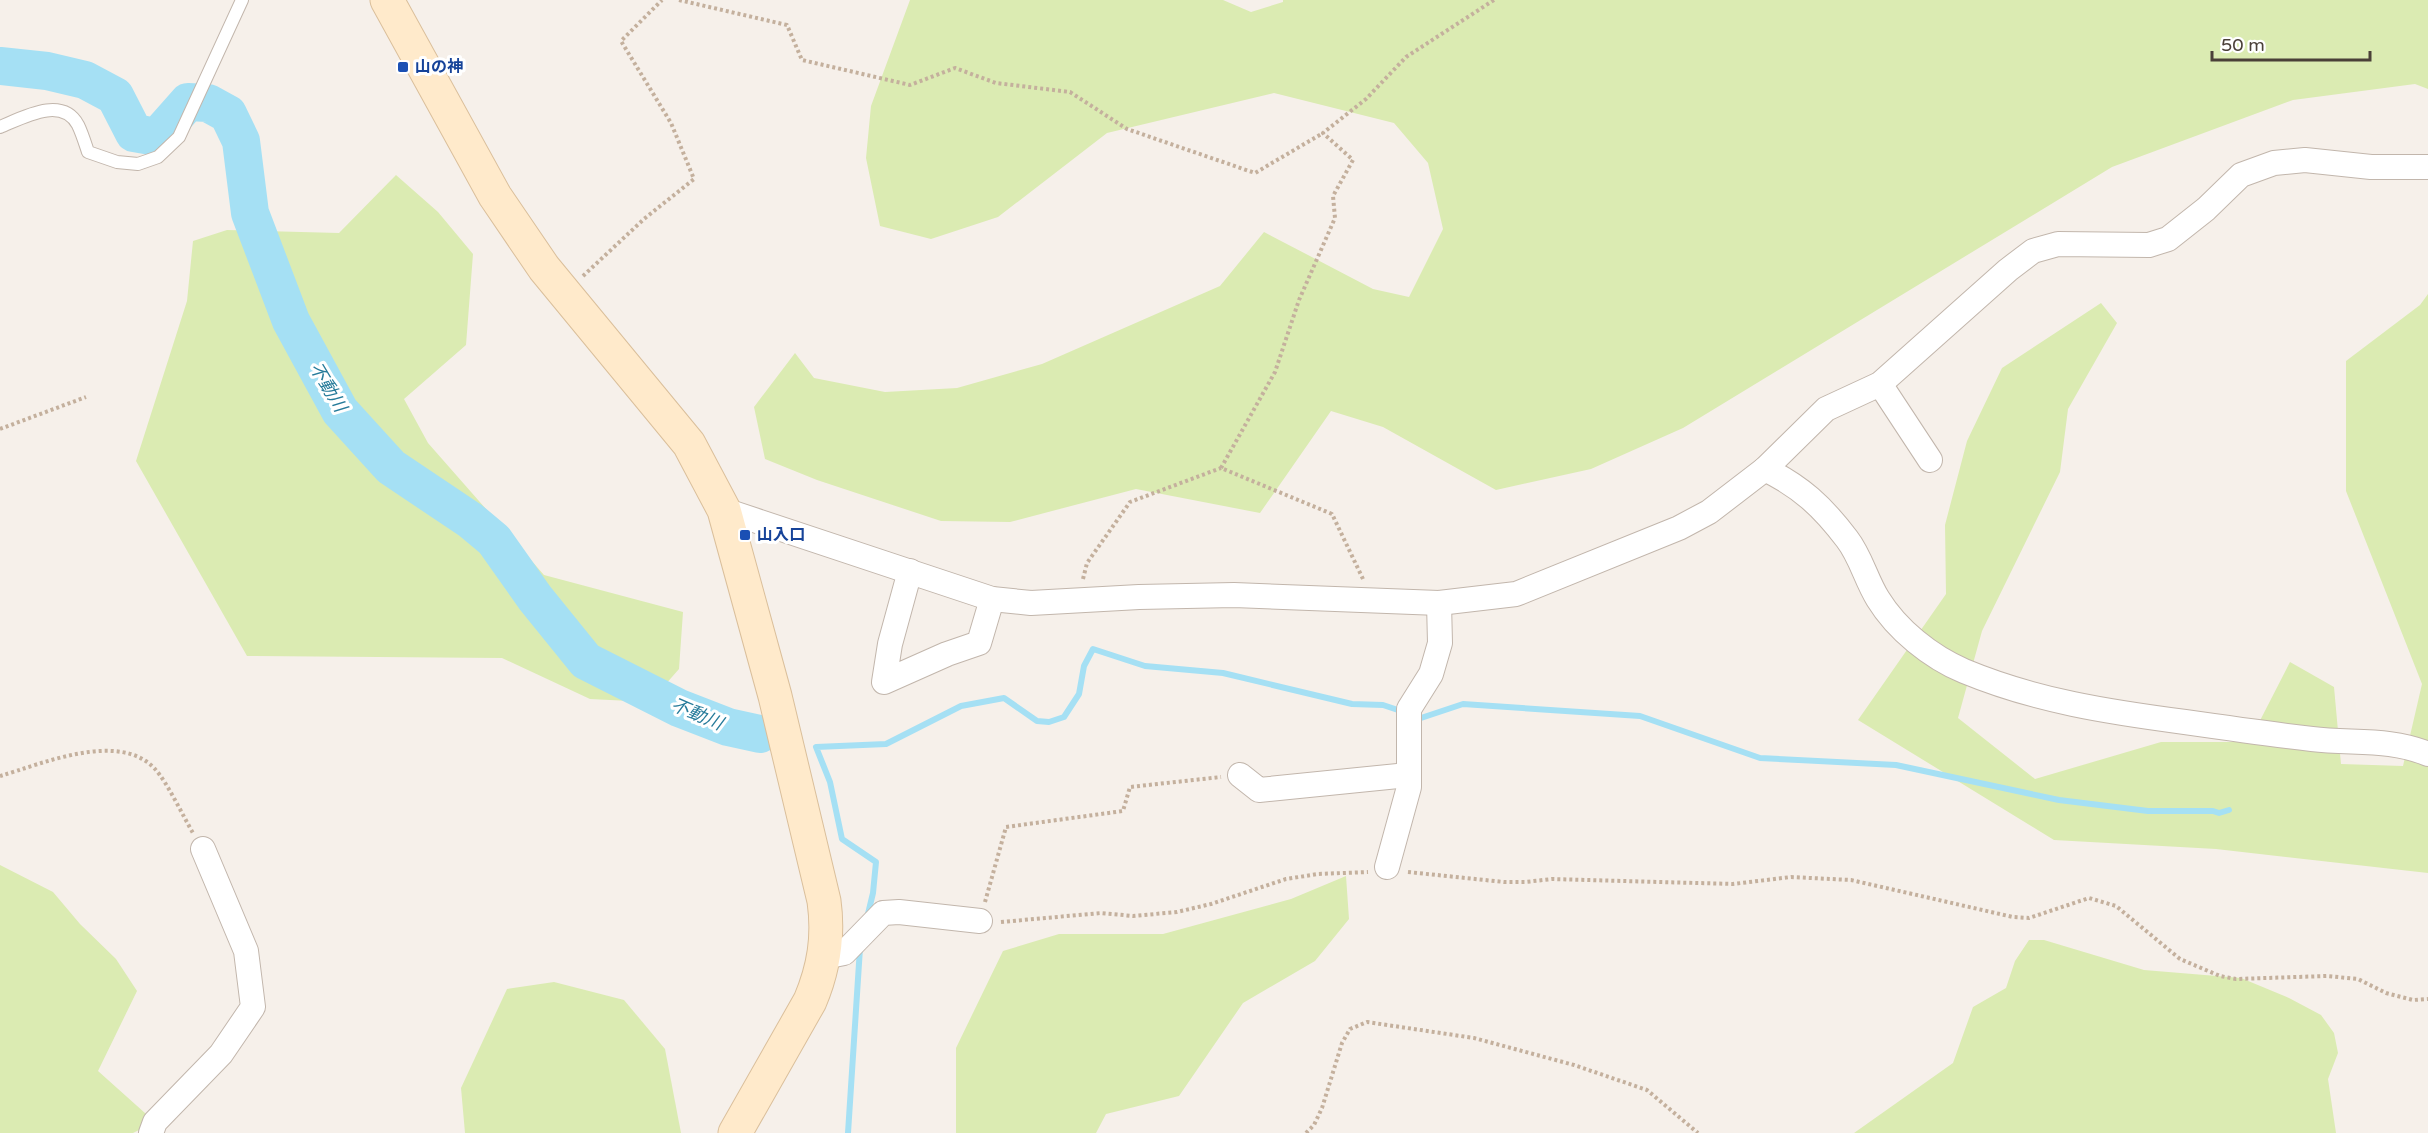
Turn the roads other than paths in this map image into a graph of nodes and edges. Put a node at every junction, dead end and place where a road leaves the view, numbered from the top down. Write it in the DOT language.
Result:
graph roads {
  1 [pos="242,0"];
  2 [pos="387,0"];
  3 [pos="0,128"];
  4 [pos="2428,167"];
  5 [pos="1880,384"];
  6 [pos="1930,460"];
  7 [pos="1765,469"];
  8 [pos="724,510"];
  9 [pos="910,571"];
  10 [pos="992,599"];
  11 [pos="1439,603"];
  12 [pos="2428,754"];
  13 [pos="1240,775"];
  14 [pos="1408,775"];
  15 [pos="203,849"];
  16 [pos="1387,867"];
  17 [pos="980,921"];
  18 [pos="824,957"];
  19 [pos="151,1133"];
  20 [pos="735,1133"];
  1 -- 3 [label="lane"];
  2 -- 8 [label="street"];
  4 -- 5 [label="street"];
  5 -- 6 [label="street"];
  5 -- 7 [label="street"];
  7 -- 11 [label="street"];
  7 -- 12 [label="street"];
  8 -- 9 [label="street"];
  8 -- 18 [label="street"];
  9 -- 10 [label="street"];
  9 -- 10 [label="street"];
  10 -- 11 [label="street"];
  11 -- 14 [label="street"];
  13 -- 14 [label="street"];
  14 -- 16 [label="street"];
  15 -- 19 [label="street"];
  17 -- 18 [label="street"];
  18 -- 20 [label="street"];
}
